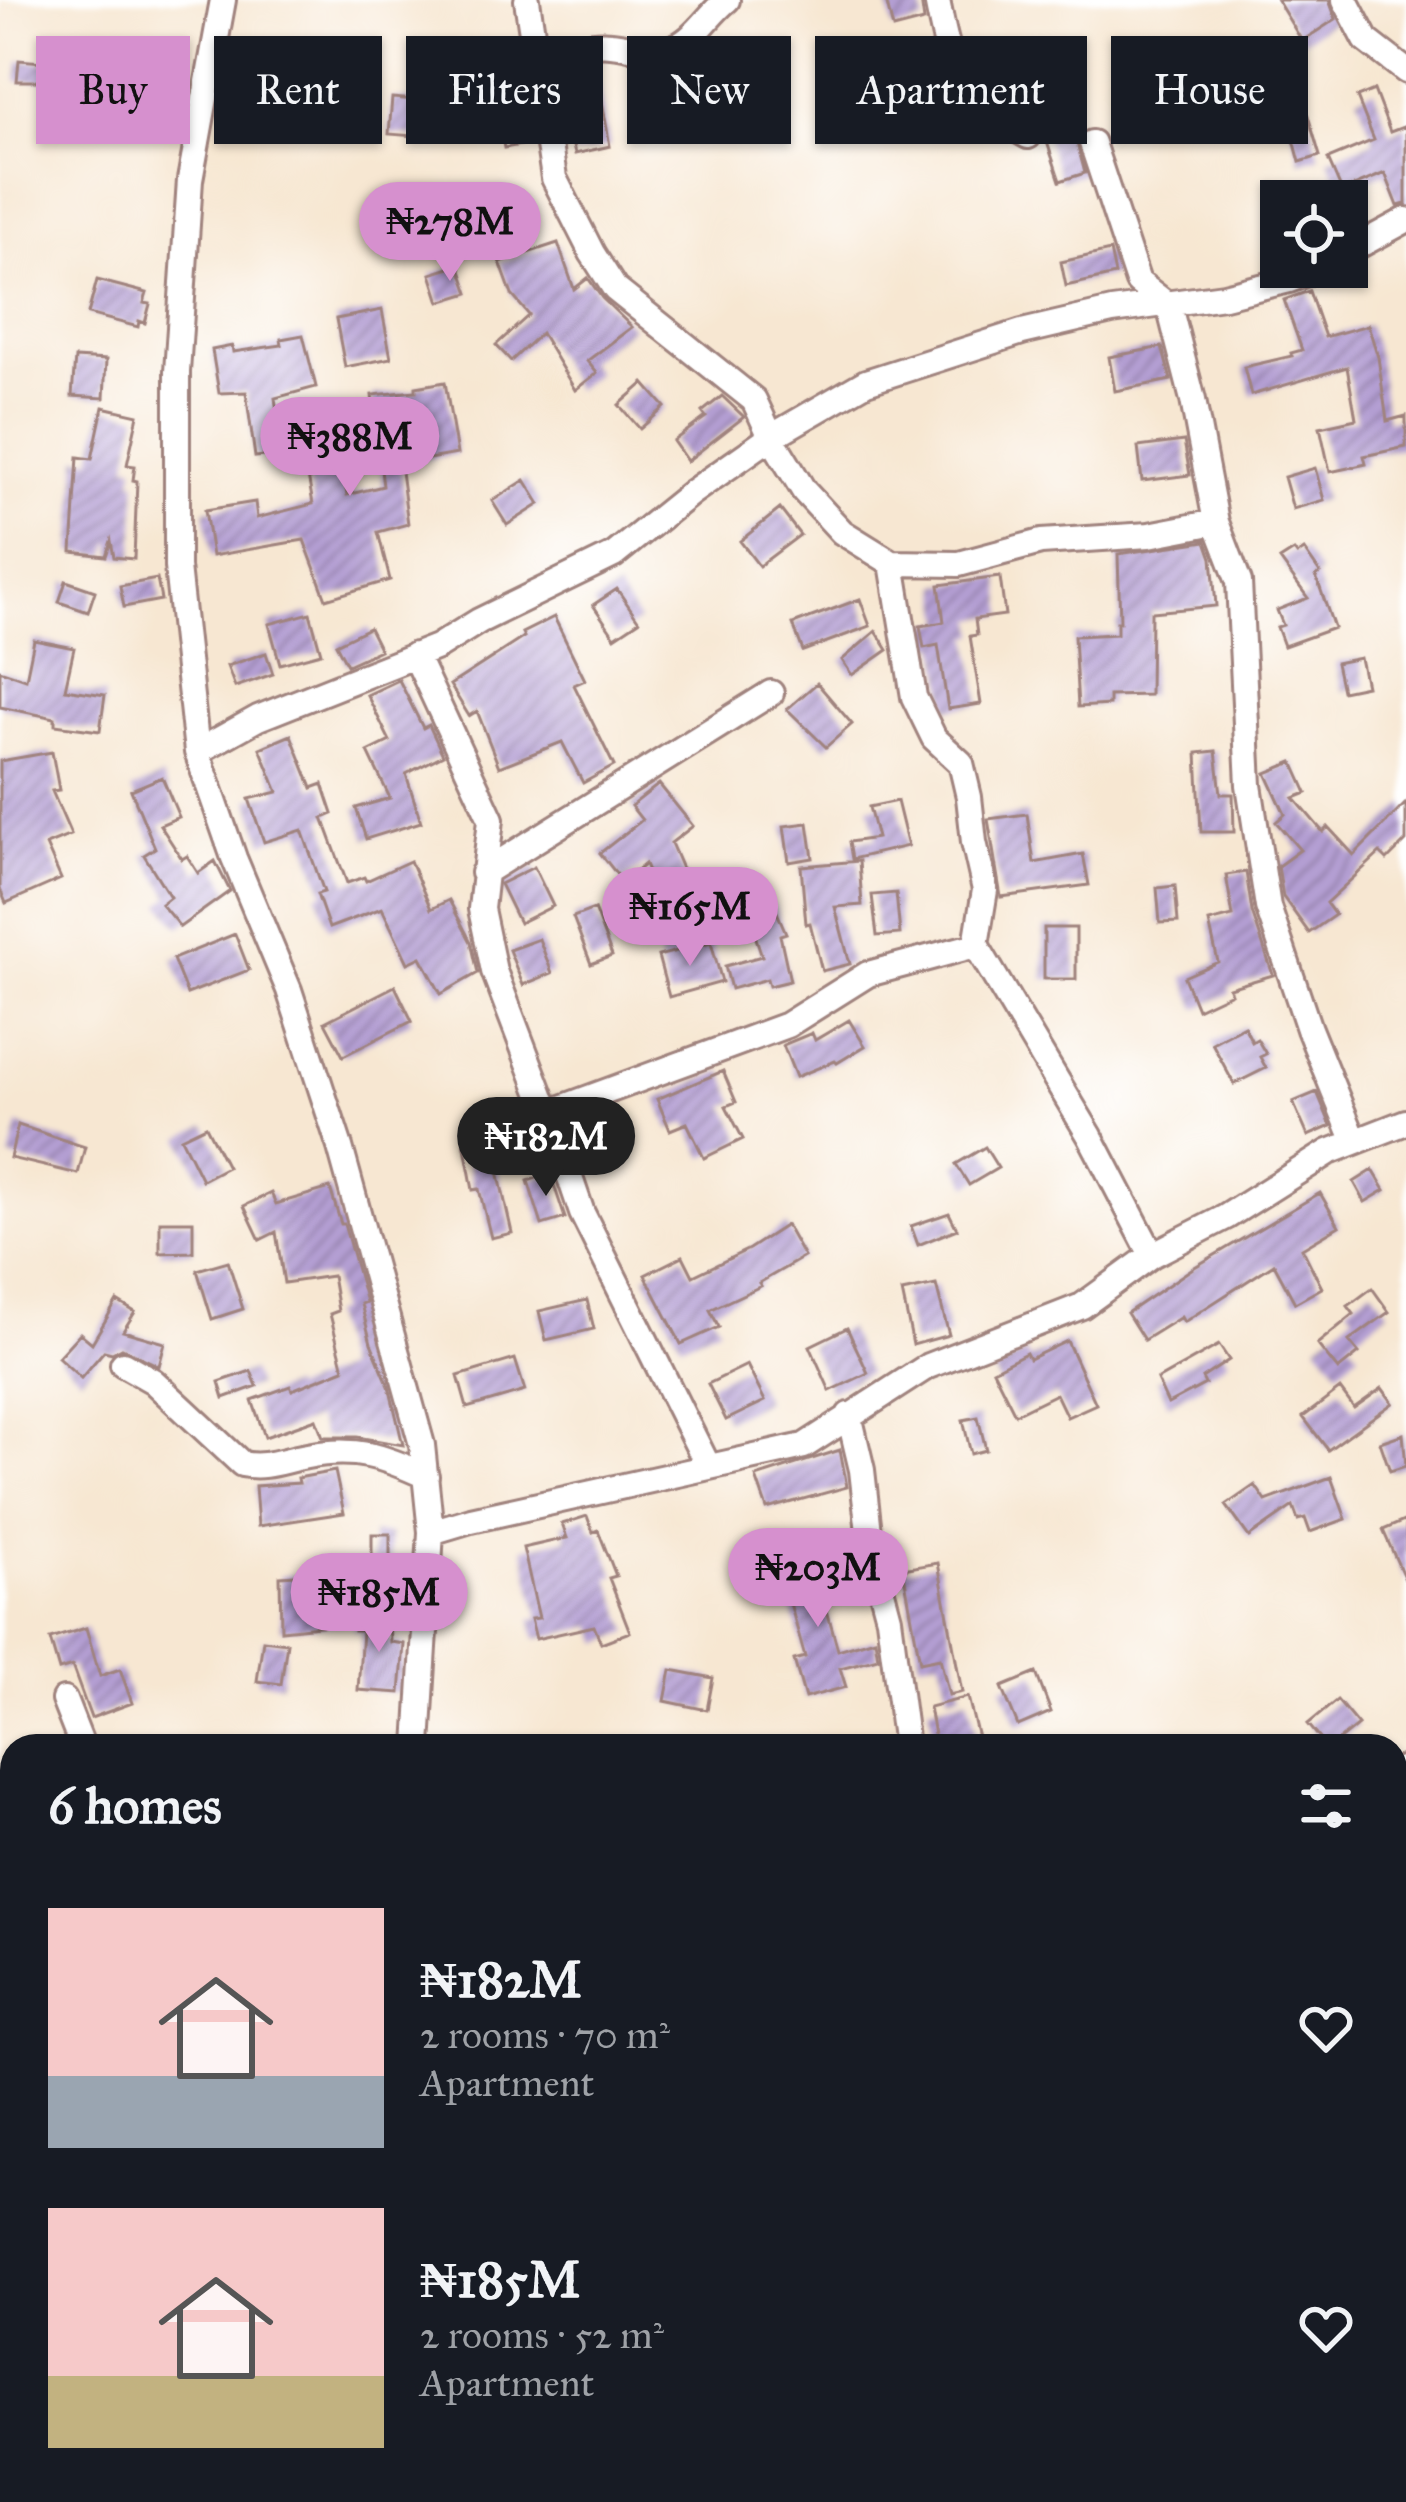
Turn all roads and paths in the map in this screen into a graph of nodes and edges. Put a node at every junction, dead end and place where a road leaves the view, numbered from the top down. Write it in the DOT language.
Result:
graph roads {
  1 [pos="224,0"];
  2 [pos="527,0"];
  3 [pos="727,0"];
  4 [pos="937,0"];
  5 [pos="1345,0"];
  6 [pos="532,36"];
  7 [pos="944,36"];
  8 [pos="603,44"];
  9 [pos="1406,71"];
  10 [pos="1091,143"];
  11 [pos="548,144"];
  12 [pos="1406,220"];
  13 [pos="1368,241"];
  14 [pos="1260,286"];
  15 [pos="1169,306"];
  16 [pos="771,437"];
  17 [pos="1216,522"];
  18 [pos="892,563"];
  19 [pos="416,655"];
  20 [pos="771,693"];
  21 [pos="197,752"];
  22 [pos="483,873"];
  23 [pos="976,945"];
  24 [pos="548,1113"];
  25 [pos="1406,1122"];
  26 [pos="1354,1141"];
  27 [pos="1152,1255"];
  28 [pos="123,1364"];
  29 [pos="849,1415"];
  30 [pos="708,1466"];
  31 [pos="426,1476"];
  32 [pos="431,1532"];
  33 [pos="64,1700"];
  34 [pos="77,1734"];
  35 [pos="419,1734"];
  36 [pos="904,1734"];
  1 -- 21 [label="street"];
  2 -- 6 [label="street"];
  3 -- 8 [label="street"];
  4 -- 7 [label="street"];
  5 -- 9 [label="street"];
  10 -- 15 [label="street"];
  11 -- 16 [label="street"];
  12 -- 13 [label="street"];
  14 -- 15 [label="street"];
  15 -- 16 [label="street"];
  15 -- 17 [label="street"];
  16 -- 18 [label="street"];
  16 -- 19 [label="street"];
  17 -- 18 [label="street"];
  17 -- 26 [label="street"];
  18 -- 23 [label="street"];
  19 -- 21 [label="street"];
  19 -- 22 [label="street"];
  20 -- 22 [label="street"];
  21 -- 31 [label="street"];
  22 -- 24 [label="street"];
  23 -- 24 [label="street"];
  23 -- 27 [label="street"];
  24 -- 30 [label="street"];
  25 -- 26 [label="street"];
  26 -- 27 [label="street"];
  27 -- 29 [label="street"];
  28 -- 31 [label="street"];
  29 -- 30 [label="street"];
  29 -- 36 [label="street"];
  30 -- 32 [label="street"];
  31 -- 32 [label="street"];
  32 -- 35 [label="street"];
  33 -- 34 [label="street"];
}
